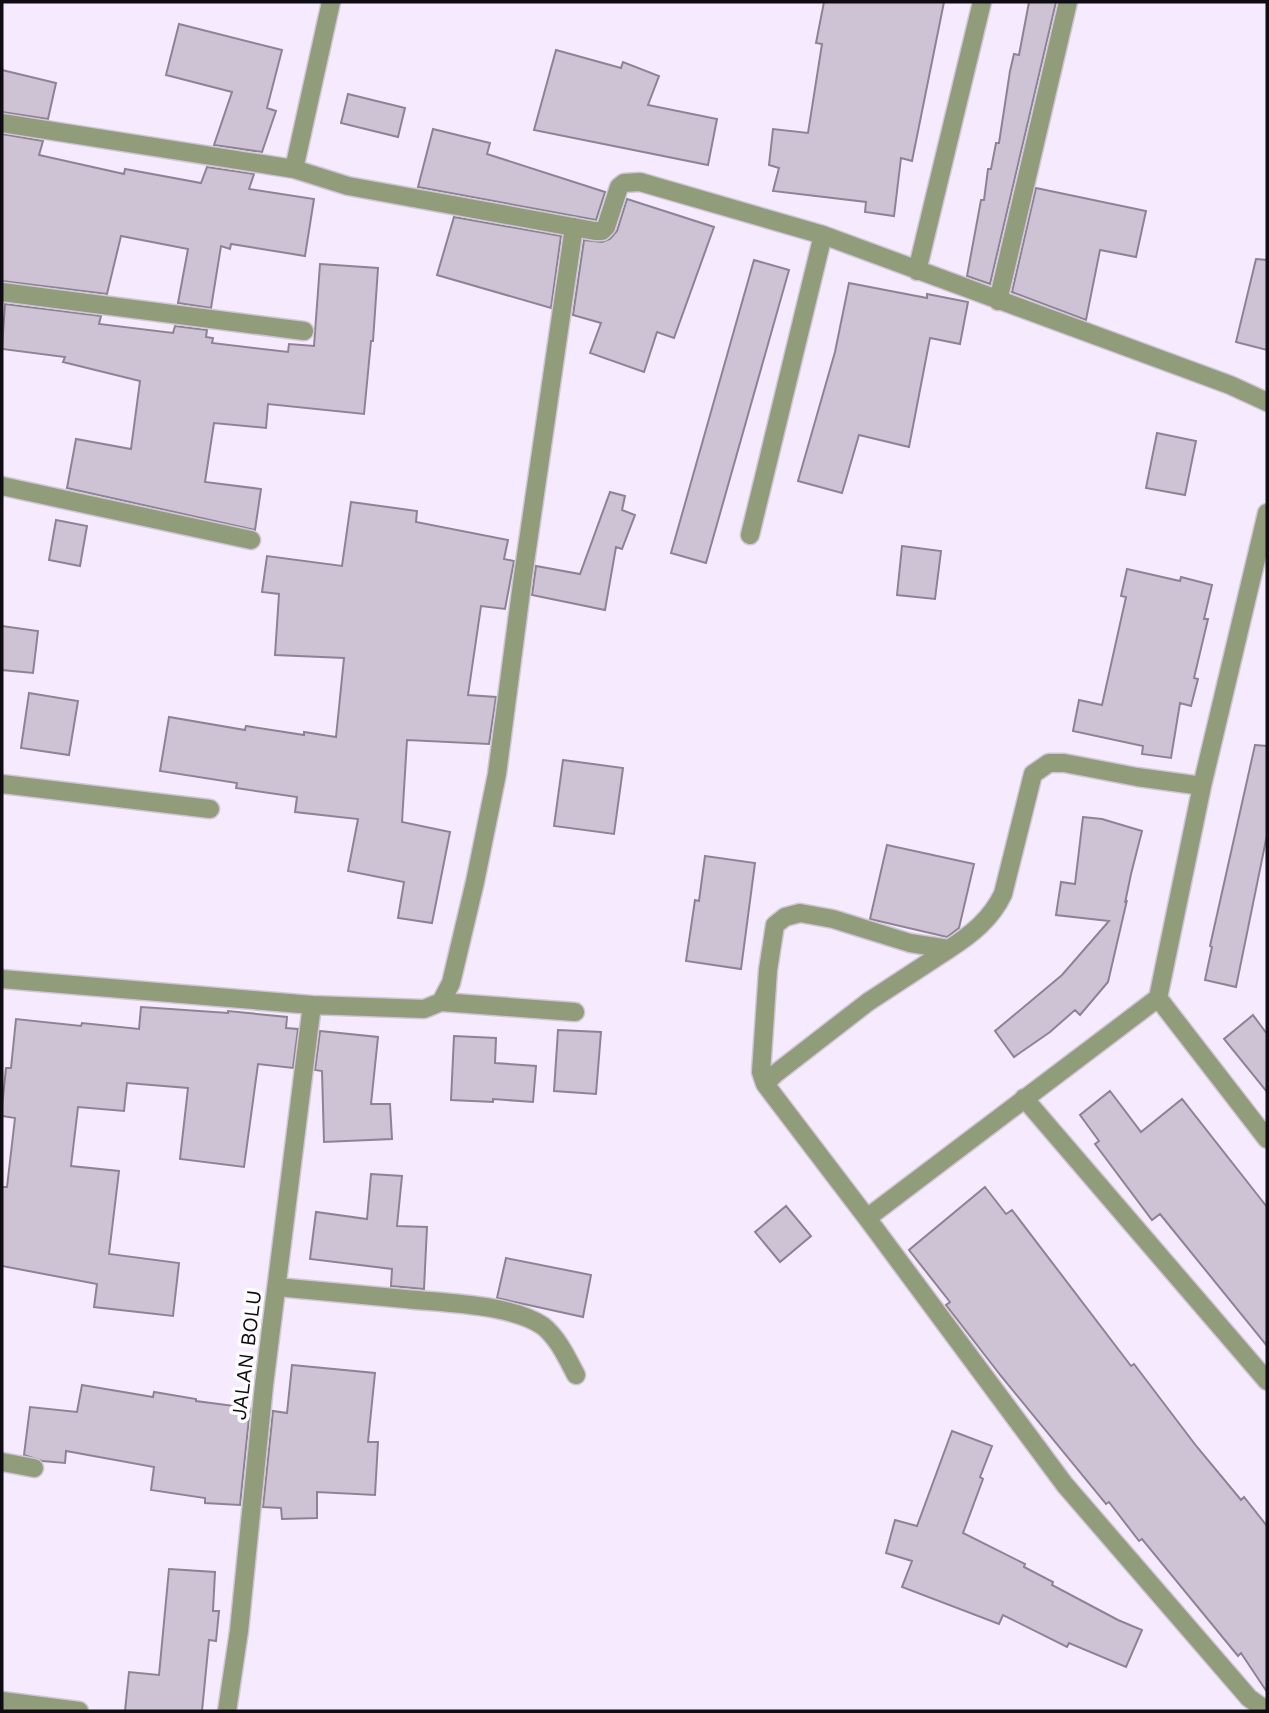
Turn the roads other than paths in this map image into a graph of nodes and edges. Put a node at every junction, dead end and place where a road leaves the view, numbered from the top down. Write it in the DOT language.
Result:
graph roads {
  1 [pos="331,2"];
  2 [pos="982,2"];
  3 [pos="1068,2"];
  4 [pos="2,124"];
  5 [pos="294,169"];
  6 [pos="574,227"];
  7 [pos="823,235"];
  8 [pos="917,271"];
  9 [pos="2,292"];
  10 [pos="998,301"];
  11 [pos="304,331"];
  12 [pos="1267,402"];
  13 [pos="2,486"];
  14 [pos="1267,513"];
  15 [pos="750,535"];
  16 [pos="251,540"];
  17 [pos="2,784"];
  18 [pos="1202,786"];
  19 [pos="211,809"];
  20 [pos="949,949"];
  21 [pos="2,979"];
  22 [pos="1158,998"];
  23 [pos="440,1002"];
  24 [pos="312,1005"];
  25 [pos="575,1012"];
  26 [pos="765,1084"];
  27 [pos="1024,1098"];
  28 [pos="1267,1139"];
  29 [pos="867,1218"];
  30 [pos="277,1287"];
  31 [pos="576,1375"];
  32 [pos="1267,1381"];
  33 [pos="2,1462"];
  34 [pos="34,1468"];
  35 [pos="2,1701"];
  36 [pos="79,1711"];
  37 [pos="227,1711"];
  38 [pos="1267,1711"];
  1 -- 5 [label="street"];
  2 -- 8 [label="street"];
  3 -- 10 [label="street"];
  4 -- 5 [label="street"];
  5 -- 6 [label="street"];
  6 -- 7 [label="street"];
  6 -- 23 [label="street"];
  7 -- 8 [label="street"];
  7 -- 15 [label="street"];
  8 -- 10 [label="street"];
  9 -- 11 [label="street"];
  10 -- 12 [label="street"];
  13 -- 16 [label="street"];
  14 -- 18 [label="street"];
  17 -- 19 [label="street"];
  18 -- 20 [label="street"];
  18 -- 22 [label="street"];
  20 -- 26 [label="street"];
  20 -- 26 [label="street"];
  21 -- 24 [label="street"];
  22 -- 27 [label="street"];
  22 -- 28 [label="street"];
  23 -- 24 [label="street"];
  23 -- 25 [label="street"];
  24 -- 30 [label="street, JALAN BOLU"];
  26 -- 29 [label="street"];
  27 -- 29 [label="street"];
  27 -- 32 [label="street"];
  29 -- 38 [label="street"];
  30 -- 31 [label="street"];
  30 -- 37 [label="street, JALAN BOLU"];
  33 -- 34 [label="street"];
  35 -- 36 [label="street"];
}
